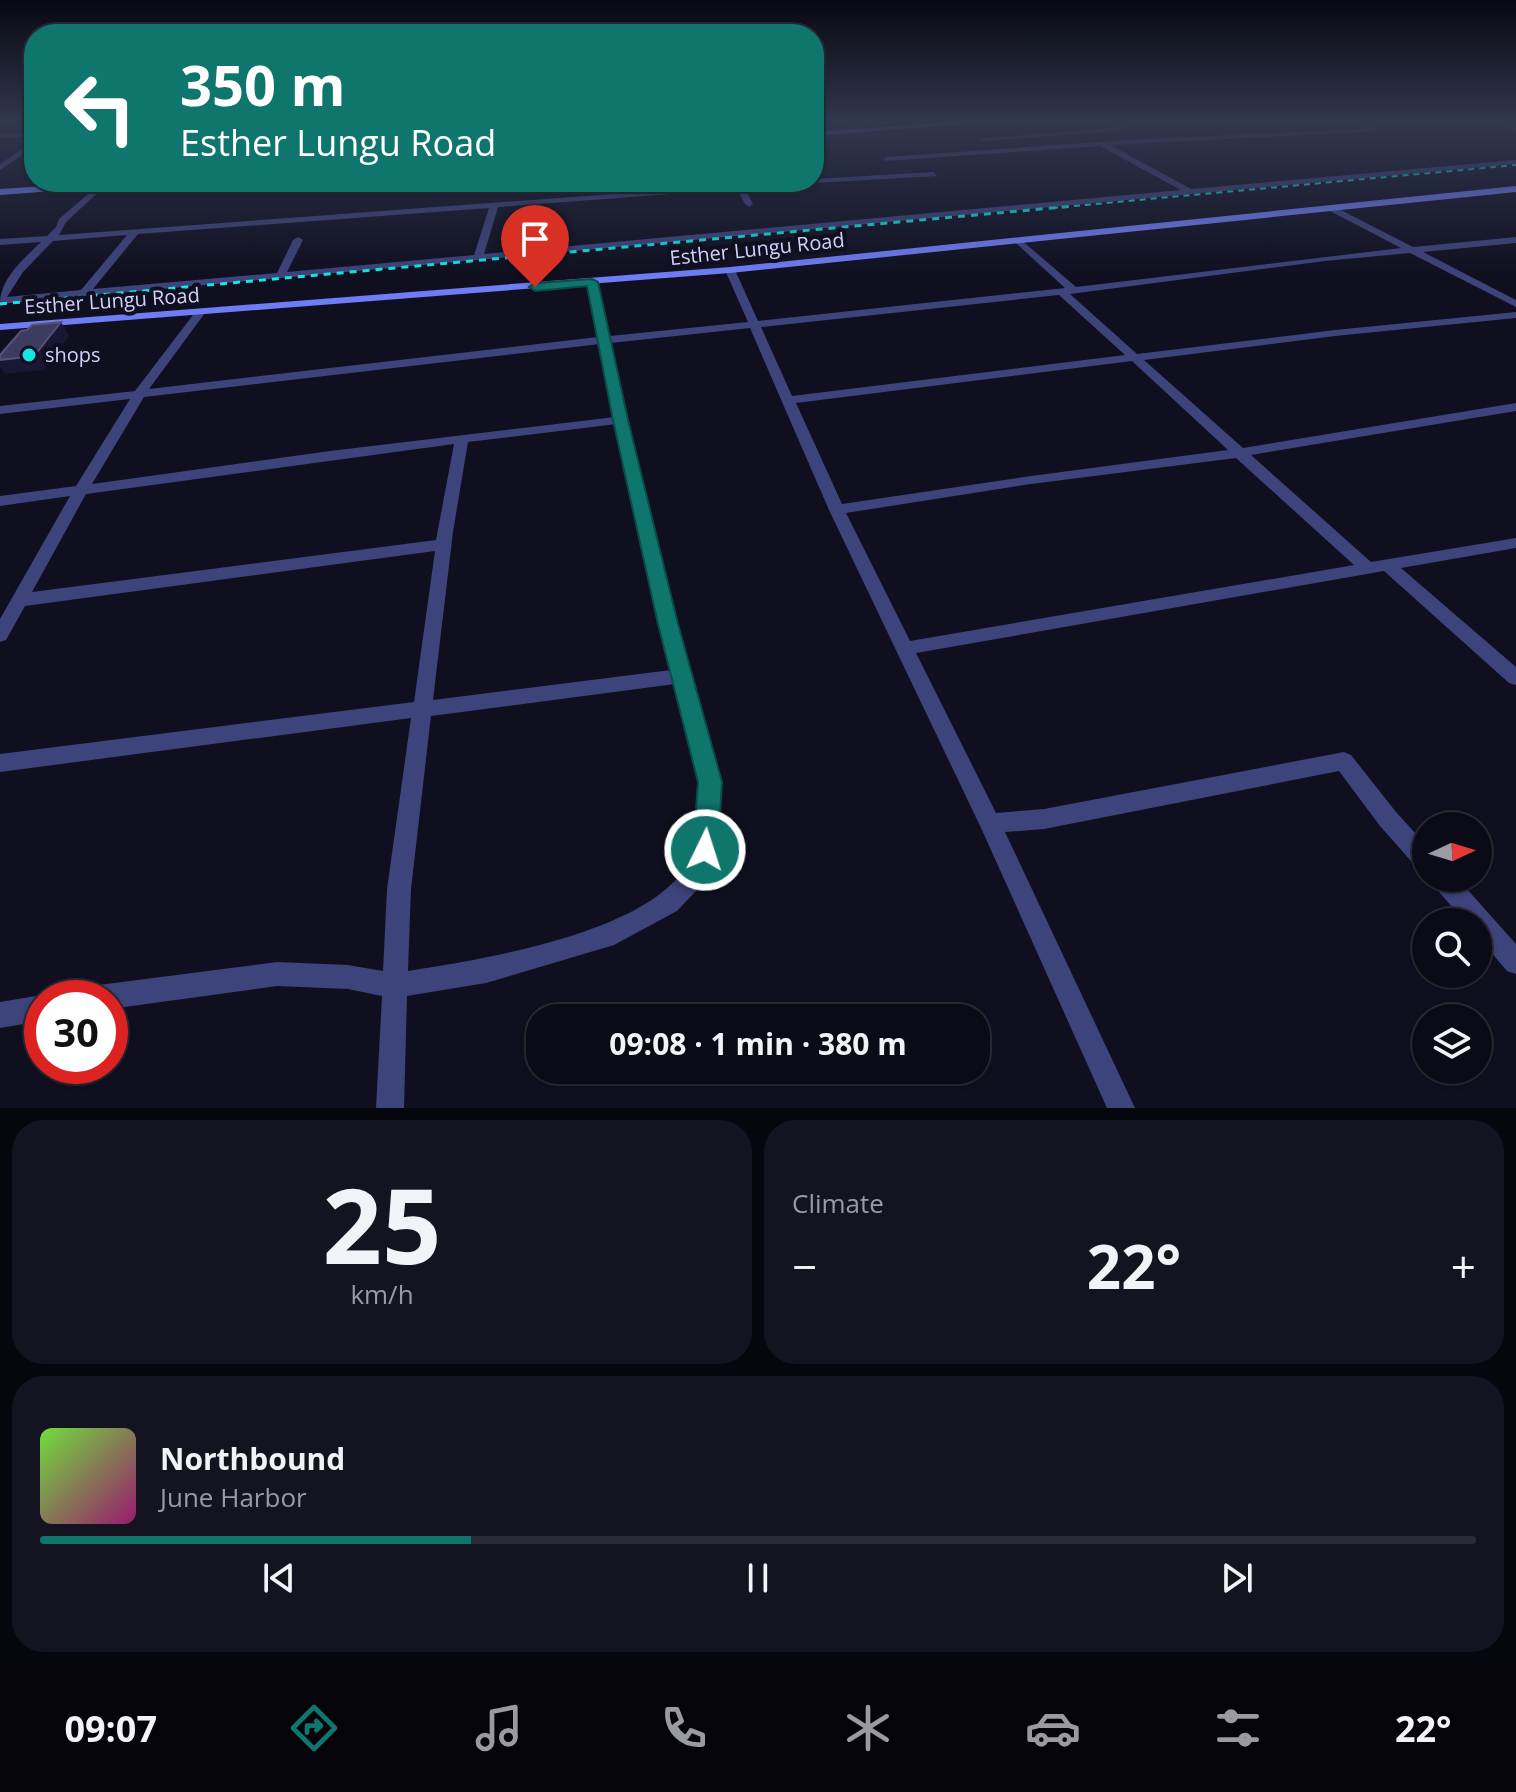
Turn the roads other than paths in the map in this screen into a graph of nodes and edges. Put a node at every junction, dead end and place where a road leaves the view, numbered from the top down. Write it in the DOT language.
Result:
graph roads {
  1 [pos="1155,173"];
  2 [pos="1400,173"];
  3 [pos="934,174"];
  4 [pos="824,180"];
  5 [pos="1516,189"];
  6 [pos="24,190"];
  7 [pos="0,192"];
  8 [pos="93,192"];
  9 [pos="616,192"];
  10 [pos="667,192"];
  11 [pos="743,192"];
  12 [pos="1190,192"];
  13 [pos="619,196"];
  14 [pos="749,204"];
  15 [pos="494,206"];
  16 [pos="1333,209"];
  17 [pos="135,232"];
  18 [pos="50,238"];
  19 [pos="298,240"];
  20 [pos="1516,240"];
  21 [pos="1019,241"];
  22 [pos="0,242"];
  23 [pos="1417,251"];
  24 [pos="478,258"];
  25 [pos="730,270"];
  26 [pos="280,276"];
  27 [pos="592,282"];
  28 [pos="1067,290"];
  29 [pos="84,293"];
  30 [pos="0,301"];
  31 [pos="1516,304"];
  32 [pos="200,313"];
  33 [pos="1516,315"];
  34 [pos="755,323"];
  35 [pos="0,327"];
  36 [pos="604,340"];
  37 [pos="1134,359"];
  38 [pos="140,393"];
  39 [pos="788,400"];
  40 [pos="1516,407"];
  41 [pos="0,410"];
  42 [pos="620,420"];
  43 [pos="462,440"];
  44 [pos="1239,453"];
  45 [pos="80,491"];
  46 [pos="0,501"];
  47 [pos="837,510"];
  48 [pos="1516,543"];
  49 [pos="444,544"];
  50 [pos="1386,564"];
  51 [pos="1367,568"];
  52 [pos="21,600"];
  53 [pos="0,635"];
  54 [pos="907,648"];
  55 [pos="680,676"];
  56 [pos="1516,678"];
  57 [pos="423,709"];
  58 [pos="0,763"];
  59 [pos="990,823"];
  60 [pos="1412,846"];
  61 [pos="1454,892"];
  62 [pos="1516,962"];
  63 [pos="395,986"];
  64 [pos="128,994"];
  65 [pos="24,1011"];
  66 [pos="0,1015"];
  67 [pos="390,1108"];
  68 [pos="1121,1108"];
  1 -- 12 [label="street"];
  2 -- 12 [label="street"];
  3 -- 4 [label="street"];
  5 -- 16 [label="street, Esther Lungu Road"];
  6 -- 7 [label="street"];
  8 -- 18 [label="street"];
  9 -- 13 [label="street"];
  10 -- 13 [label="street"];
  11 -- 14 [label="street"];
  12 -- 24 [label="street"];
  13 -- 15 [label="street"];
  15 -- 17 [label="street"];
  15 -- 24 [label="street"];
  16 -- 21 [label="street, Esther Lungu Road"];
  16 -- 23 [label="street"];
  17 -- 18 [label="street"];
  17 -- 29 [label="street"];
  18 -- 22 [label="street"];
  18 -- 30 [label="street"];
  19 -- 26 [label="street"];
  20 -- 23 [label="street"];
  21 -- 25 [label="street, Esther Lungu Road"];
  21 -- 28 [label="street"];
  23 -- 28 [label="street"];
  23 -- 31 [label="street"];
  24 -- 26 [label="street"];
  25 -- 27 [label="street, Esther Lungu Road"];
  25 -- 34 [label="street"];
  26 -- 29 [label="street"];
  27 -- 32 [label="street, Esther Lungu Road"];
  27 -- 36 [label="street"];
  28 -- 34 [label="street"];
  28 -- 37 [label="street"];
  29 -- 30 [label="street"];
  32 -- 35 [label="street, Esther Lungu Road"];
  32 -- 38 [label="street"];
  33 -- 37 [label="street"];
  34 -- 36 [label="street"];
  34 -- 39 [label="street"];
  36 -- 38 [label="street"];
  36 -- 42 [label="street"];
  37 -- 39 [label="street"];
  37 -- 44 [label="street"];
  38 -- 41 [label="street"];
  38 -- 45 [label="street"];
  39 -- 47 [label="street"];
  40 -- 44 [label="street"];
  42 -- 43 [label="street"];
  42 -- 55 [label="street"];
  43 -- 45 [label="street"];
  43 -- 49 [label="street"];
  44 -- 47 [label="street"];
  44 -- 51 [label="street"];
  45 -- 46 [label="street"];
  45 -- 52 [label="street"];
  47 -- 54 [label="street"];
  48 -- 50 [label="street"];
  49 -- 52 [label="street"];
  49 -- 57 [label="street"];
  50 -- 51 [label="street"];
  50 -- 56 [label="street"];
  51 -- 54 [label="street"];
  52 -- 53 [label="street"];
  54 -- 59 [label="street"];
  55 -- 57 [label="street"];
  55 -- 63 [label="street"];
  57 -- 58 [label="street"];
  57 -- 63 [label="street"];
  59 -- 60 [label="street"];
  59 -- 68 [label="street"];
  61 -- 62 [label="street"];
  63 -- 64 [label="street"];
  63 -- 67 [label="street"];
  65 -- 66 [label="street"];
}
